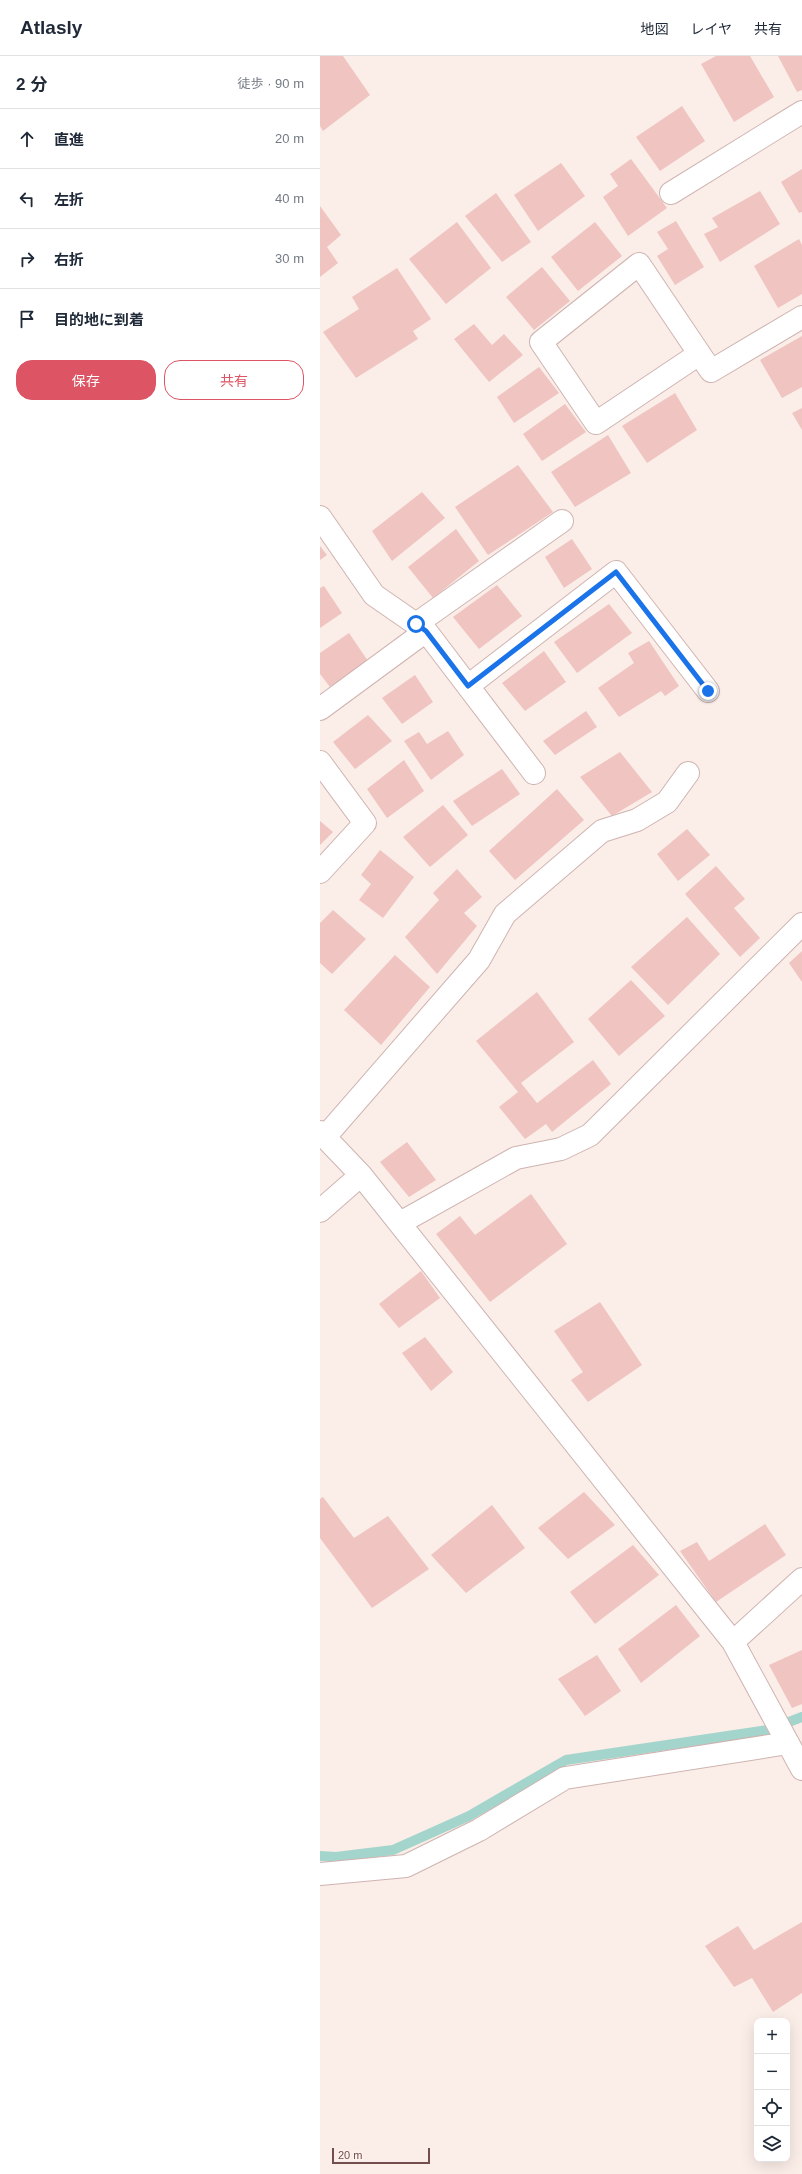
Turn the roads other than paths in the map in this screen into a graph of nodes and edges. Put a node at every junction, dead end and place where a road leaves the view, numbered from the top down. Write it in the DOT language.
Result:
graph roads {
  1 [pos="802,112"];
  2 [pos="671,193"];
  3 [pos="802,317"];
  4 [pos="699,354"];
  5 [pos="320,517"];
  6 [pos="562,521"];
  7 [pos="421,627"];
  8 [pos="468,686"];
  9 [pos="708,691"];
  10 [pos="320,709"];
  11 [pos="320,762"];
  12 [pos="534,773"];
  13 [pos="688,774"];
  14 [pos="320,872"];
  15 [pos="802,924"];
  16 [pos="323,1135"];
  17 [pos="361,1175"];
  18 [pos="320,1210"];
  19 [pos="400,1223"];
  20 [pos="802,1579"];
  21 [pos="733,1642"];
  22 [pos="781,1731"];
  23 [pos="802,1769"];
  24 [pos="320,1874"];
  1 -- 2 [label="street"];
  3 -- 4 [label="street"];
  4 -- 4 [label="street"];
  5 -- 7 [label="street"];
  6 -- 7 [label="street"];
  7 -- 8 [label="street"];
  7 -- 10 [label="street"];
  8 -- 9 [label="street"];
  8 -- 12 [label="street"];
  11 -- 14 [label="street"];
  13 -- 16 [label="street"];
  15 -- 19 [label="street"];
  16 -- 17 [label="street"];
  17 -- 18 [label="street"];
  17 -- 19 [label="street"];
  19 -- 21 [label="street"];
  20 -- 21 [label="street"];
  21 -- 22 [label="street"];
  22 -- 23 [label="street"];
  22 -- 24 [label="street"];
}
